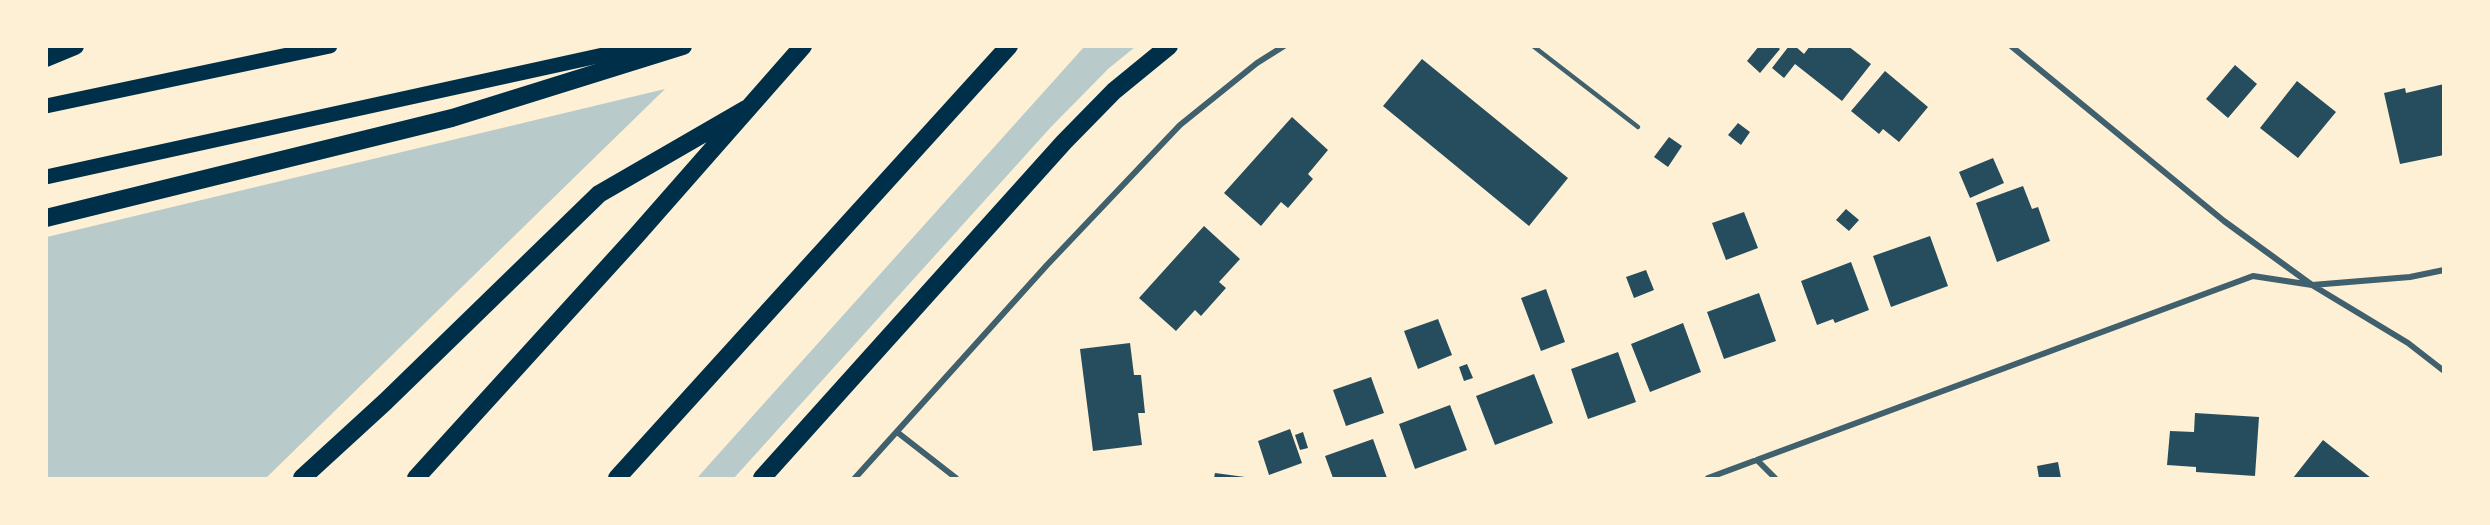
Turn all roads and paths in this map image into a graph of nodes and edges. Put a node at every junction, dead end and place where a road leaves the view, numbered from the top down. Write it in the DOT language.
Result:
graph roads {
  1 [pos="75,46"];
  2 [pos="330,46"];
  3 [pos="644,46"];
  4 [pos="683,46"];
  5 [pos="803,46"];
  6 [pos="1009,46"];
  7 [pos="1169,46"];
  8 [pos="1284,46"];
  9 [pos="1533,46"];
  10 [pos="2011,46"];
  11 [pos="46,58"];
  12 [pos="46,106"];
  13 [pos="746,109"];
  14 [pos="1638,127"];
  15 [pos="46,177"];
  16 [pos="46,218"];
  17 [pos="2444,270"];
  18 [pos="2312,285"];
  19 [pos="2444,371"];
  20 [pos="897,432"];
  21 [pos="1757,460"];
  22 [pos="302,478"];
  23 [pos="416,478"];
  24 [pos="617,478"];
  25 [pos="762,478"];
  26 [pos="855,478"];
  27 [pos="956,478"];
  28 [pos="1708,478"];
  29 [pos="1775,478"];
  1 -- 11 [label="highway"];
  2 -- 12 [label="main road"];
  3 -- 15 [label="main road"];
  4 -- 16 [label="highway"];
  5 -- 13 [label="highway"];
  6 -- 24 [label="highway"];
  7 -- 25 [label="highway"];
  8 -- 20 [label="street"];
  9 -- 14 [label="lane"];
  10 -- 18 [label="street"];
  13 -- 22 [label="highway"];
  13 -- 23 [label="highway"];
  17 -- 18 [label="street"];
  18 -- 19 [label="street"];
  18 -- 21 [label="street"];
  20 -- 26 [label="street"];
  20 -- 27 [label="street"];
  21 -- 28 [label="street"];
  21 -- 29 [label="street"];
}
